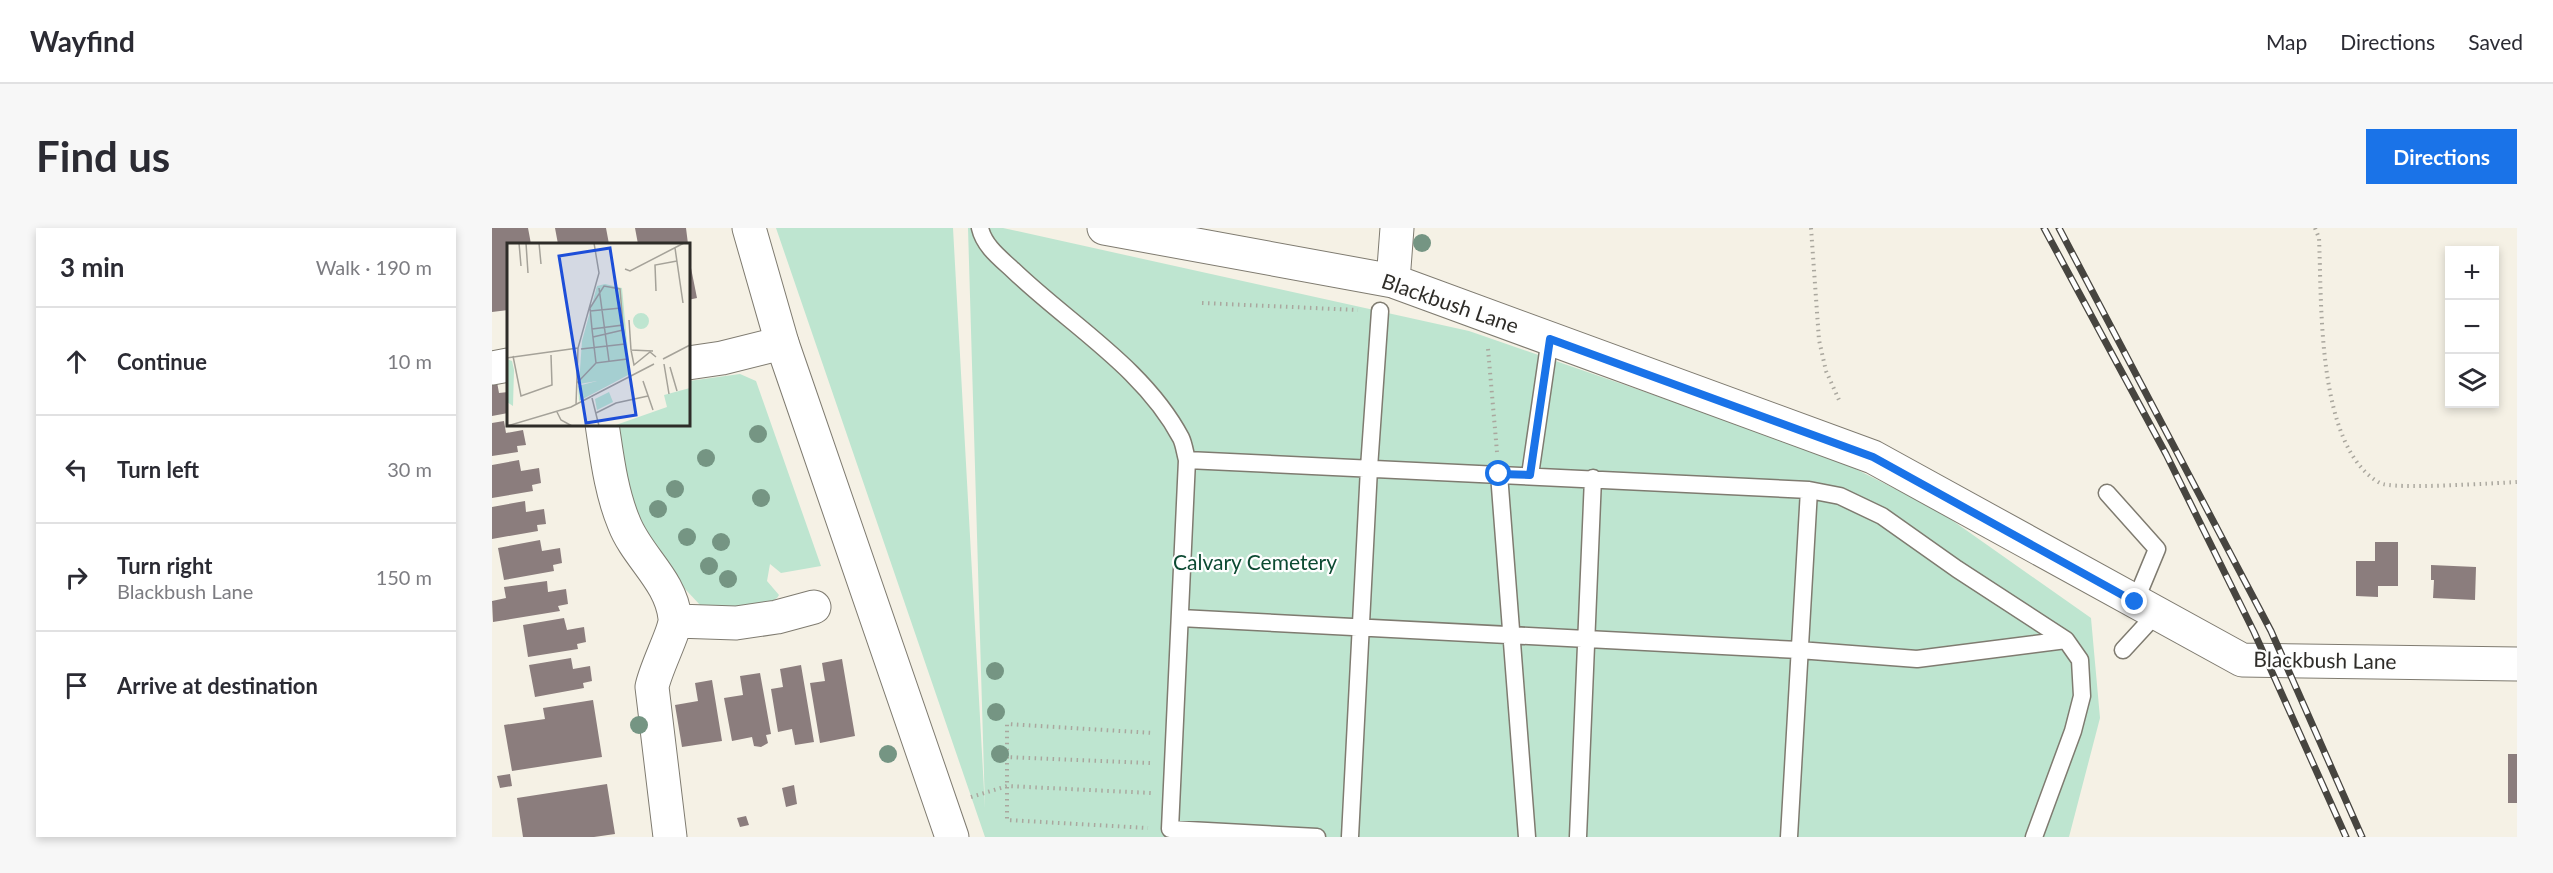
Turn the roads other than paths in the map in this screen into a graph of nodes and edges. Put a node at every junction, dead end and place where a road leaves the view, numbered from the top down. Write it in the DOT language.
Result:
graph roads {
  1 [pos="749,228"];
  2 [pos="980,228"];
  3 [pos="1104,228"];
  4 [pos="1397,228"];
  5 [pos="1393,281"];
  6 [pos="1380,311"];
  7 [pos="1550,339"];
  8 [pos="782,343"];
  9 [pos="690,363"];
  10 [pos="507,365"];
  11 [pos="492,368"];
  12 [pos="602,426"];
  13 [pos="1186,460"];
  14 [pos="1369,468"];
  15 [pos="1499,474"];
  16 [pos="1530,475"];
  17 [pos="1593,478"];
  18 [pos="1809,490"];
  19 [pos="2107,493"];
  20 [pos="814,607"];
  21 [pos="2146,608"];
  22 [pos="1180,618"];
  23 [pos="676,621"];
  24 [pos="1362,628"];
  25 [pos="1511,635"];
  26 [pos="1585,639"];
  27 [pos="2066,639"];
  28 [pos="1799,650"];
  29 [pos="2123,650"];
  30 [pos="2517,663"];
  31 [pos="670,837"];
  32 [pos="952,837"];
  33 [pos="1317,837"];
  34 [pos="1350,837"];
  35 [pos="1527,837"];
  36 [pos="1578,837"];
  37 [pos="1789,837"];
  38 [pos="2034,837"];
  1 -- 8 [label="street"];
  2 -- 13 [label="lane"];
  3 -- 5 [label="street, Blackbush Lane"];
  4 -- 5 [label="street"];
  5 -- 7 [label="street, Blackbush Lane"];
  6 -- 14 [label="lane"];
  7 -- 16 [label="lane"];
  7 -- 21 [label="street, Blackbush Lane"];
  8 -- 9 [label="street"];
  8 -- 32 [label="street"];
  10 -- 11 [label="street"];
  12 -- 23 [label="street"];
  13 -- 14 [label="lane"];
  13 -- 22 [label="lane"];
  14 -- 15 [label="lane"];
  14 -- 24 [label="lane"];
  15 -- 16 [label="lane"];
  15 -- 25 [label="lane"];
  16 -- 17 [label="lane"];
  17 -- 18 [label="lane"];
  17 -- 26 [label="lane"];
  18 -- 27 [label="lane"];
  18 -- 28 [label="lane"];
  19 -- 21 [label="lane"];
  20 -- 23 [label="street"];
  21 -- 29 [label="lane"];
  21 -- 30 [label="street, Blackbush Lane"];
  22 -- 24 [label="lane"];
  22 -- 33 [label="lane"];
  23 -- 31 [label="street"];
  24 -- 25 [label="lane"];
  24 -- 34 [label="lane"];
  25 -- 26 [label="lane"];
  25 -- 35 [label="lane"];
  26 -- 28 [label="lane"];
  26 -- 36 [label="lane"];
  27 -- 28 [label="lane"];
  27 -- 38 [label="lane"];
  28 -- 37 [label="lane"];
}
